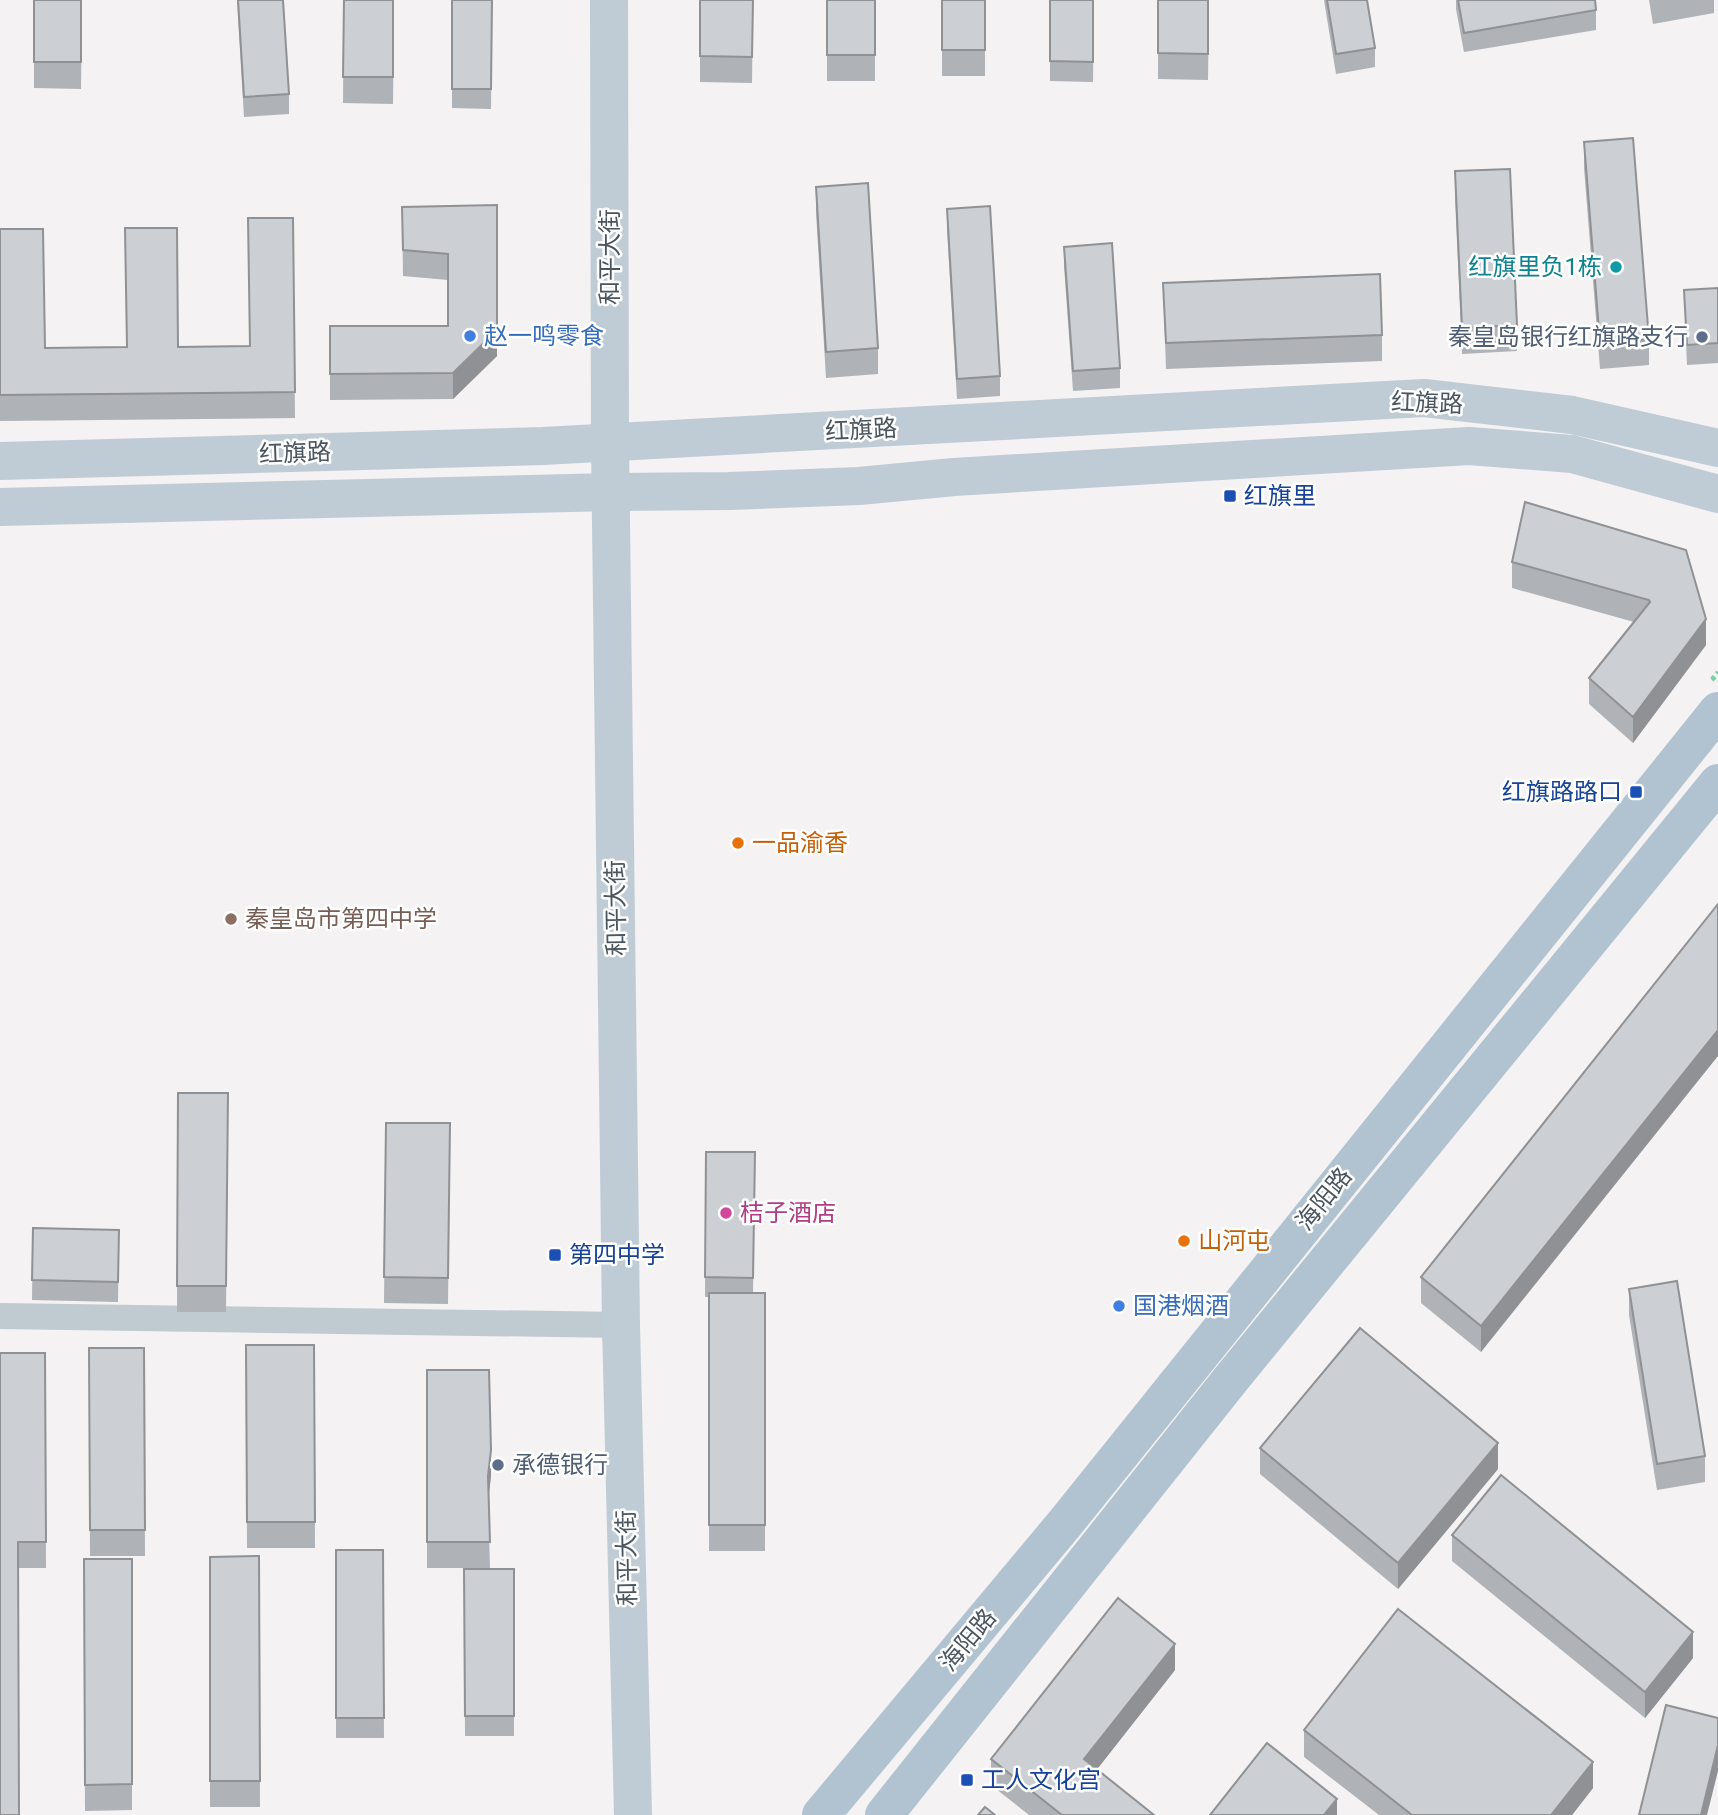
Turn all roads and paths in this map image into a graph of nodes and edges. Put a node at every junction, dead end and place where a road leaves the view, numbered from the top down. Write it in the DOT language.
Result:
graph roads {
  1 [pos="609,0"];
  2 [pos="610,443"];
  3 [pos="1718,448"];
  4 [pos="0,461"];
  5 [pos="612,492"];
  6 [pos="1718,494"];
  7 [pos="0,507"];
  8 [pos="1718,672"];
  9 [pos="1715,695"];
  10 [pos="1718,783"];
  11 [pos="0,1315"];
  12 [pos="621,1325"];
  13 [pos="633,1815"];
  14 [pos="821,1815"];
  15 [pos="884,1815"];
  1 -- 2 [label="main road, 和平大街"];
  2 -- 3 [label="main road, 红旗路"];
  2 -- 4 [label="main road, 红旗路"];
  2 -- 5 [label="main road, 和平大街"];
  5 -- 6 [label="main road"];
  5 -- 7 [label="main road"];
  5 -- 12 [label="main road, 和平大街"];
  8 -- 9 [label="path"];
  9 -- 14 [label="main road, 海阳路"];
  10 -- 15 [label="main road, 海阳路"];
  11 -- 12 [label="street"];
  12 -- 13 [label="main road, 和平大街"];
}
